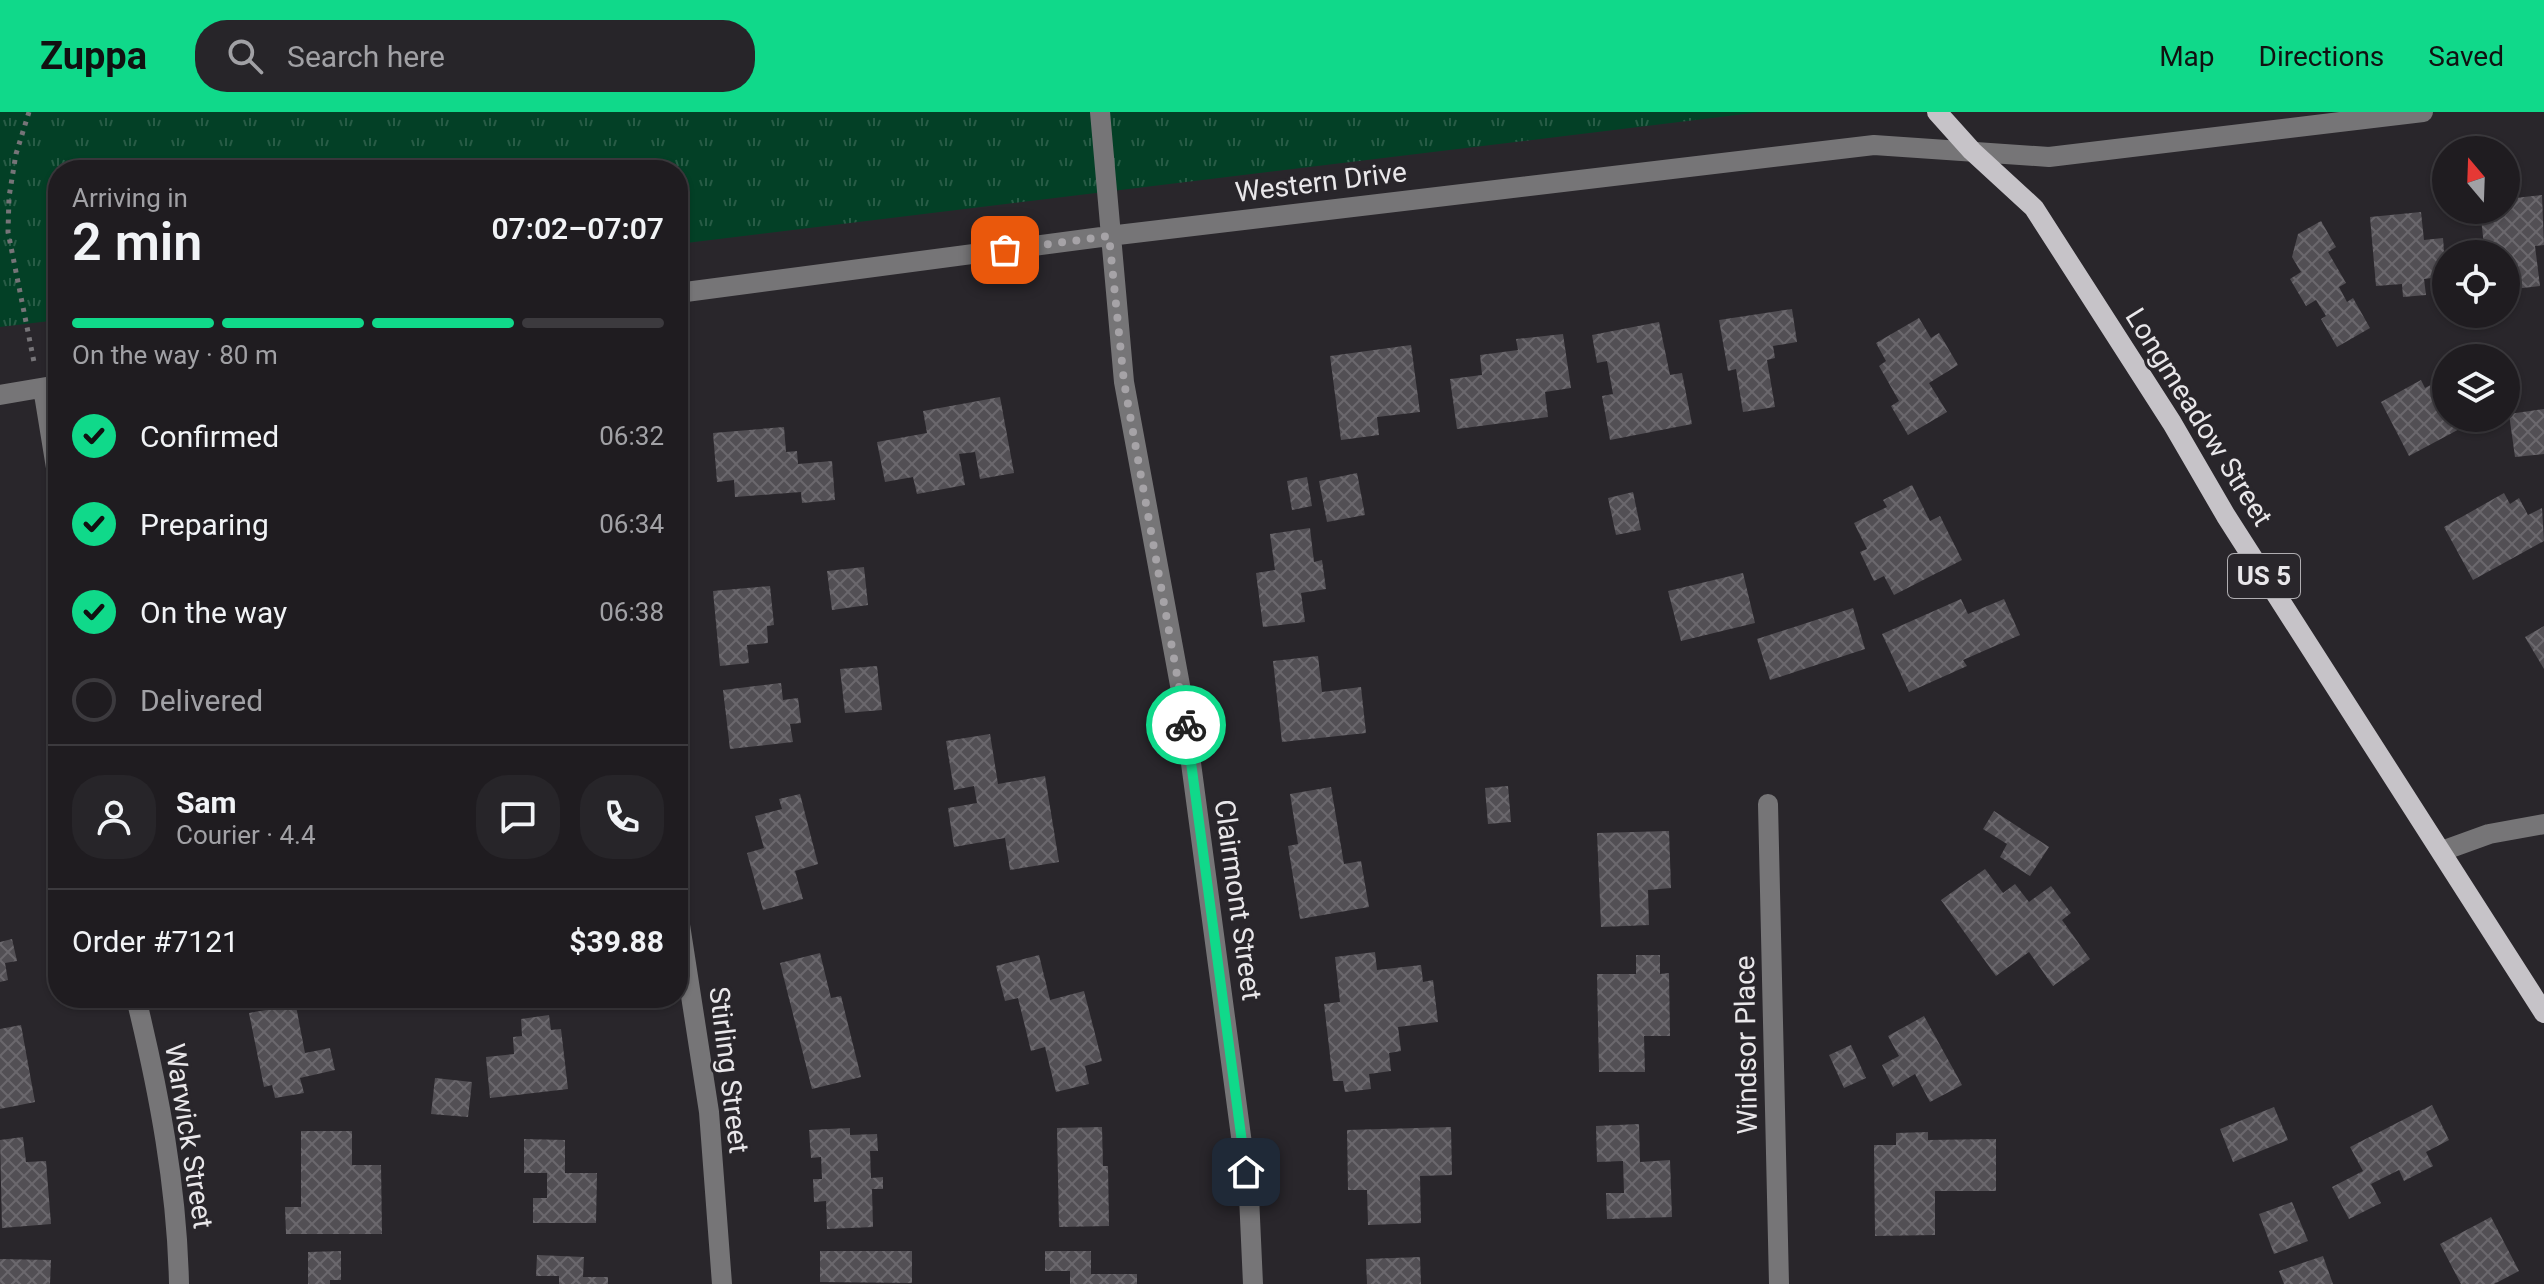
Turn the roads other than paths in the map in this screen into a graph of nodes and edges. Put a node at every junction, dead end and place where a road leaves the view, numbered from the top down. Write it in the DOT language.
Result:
graph roads {
  1 [pos="1100,112"];
  2 [pos="1937,112"];
  3 [pos="2423,112"];
  4 [pos="1972,151"];
  5 [pos="1109,236"];
  6 [pos="688,292"];
  7 [pos="48,386"];
  8 [pos="0,395"];
  9 [pos="1768,804"];
  10 [pos="2544,824"];
  11 [pos="2442,851"];
  12 [pos="688,977"];
  13 [pos="138,1008"];
  14 [pos="2544,1013"];
  15 [pos="179,1284"];
  16 [pos="722,1284"];
  17 [pos="1253,1284"];
  18 [pos="1779,1284"];
  1 -- 5 [label="street, Clairmont Street"];
  2 -- 4 [label="main road, Longmeadow Street / US 5"];
  3 -- 4 [label="street, Western Drive"];
  4 -- 5 [label="street, Western Drive"];
  4 -- 11 [label="main road, Longmeadow Street / US 5"];
  5 -- 6 [label="street, Western Drive"];
  5 -- 17 [label="street, Clairmont Street"];
  7 -- 8 [label="street"];
  9 -- 18 [label="street, Windsor Place"];
  10 -- 11 [label="street"];
  11 -- 14 [label="main road, Longmeadow Street / US 5"];
  12 -- 16 [label="street, Stirling Street"];
  13 -- 15 [label="street, Warwick Street"];
}
